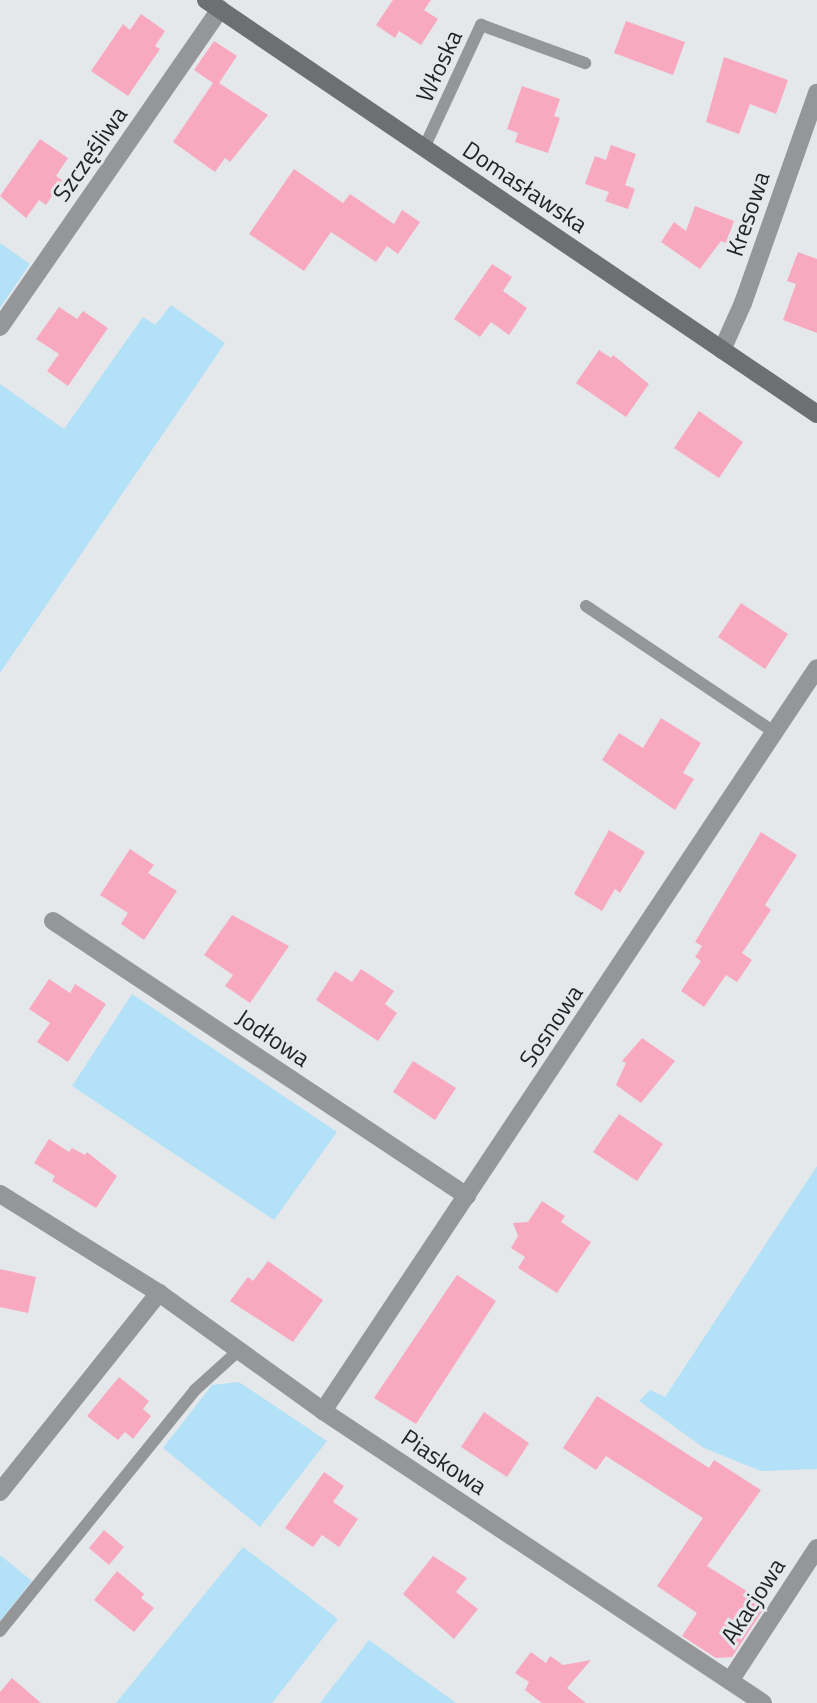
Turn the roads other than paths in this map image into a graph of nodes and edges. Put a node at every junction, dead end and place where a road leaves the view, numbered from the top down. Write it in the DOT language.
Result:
graph roads {
  1 [pos="213,5"];
  2 [pos="585,63"];
  3 [pos="817,93"];
  4 [pos="424,148"];
  5 [pos="0,327"];
  6 [pos="722,350"];
  7 [pos="817,414"];
  8 [pos="586,606"];
  9 [pos="817,668"];
  10 [pos="776,733"];
  11 [pos="52,921"];
  12 [pos="0,1194"];
  13 [pos="467,1196"];
  14 [pos="159,1293"];
  15 [pos="237,1352"];
  16 [pos="323,1411"];
  17 [pos="0,1492"];
  18 [pos="817,1548"];
  19 [pos="0,1631"];
  20 [pos="730,1681"];
  21 [pos="763,1703"];
  1 -- 4 [label="street, Domasławska"];
  1 -- 5 [label="street, Szczęśliwa"];
  2 -- 4 [label="lane, Włoska"];
  3 -- 6 [label="street, Kresowa"];
  4 -- 6 [label="street, Domasławska"];
  6 -- 7 [label="street, Domasławska"];
  8 -- 10 [label="lane"];
  9 -- 10 [label="street, Sosnowa"];
  10 -- 13 [label="street, Sosnowa"];
  11 -- 13 [label="street, Jodłowa"];
  12 -- 14 [label="street, Piaskowa"];
  13 -- 16 [label="street, Sosnowa"];
  14 -- 15 [label="street, Piaskowa"];
  14 -- 17 [label="street"];
  15 -- 16 [label="street, Piaskowa"];
  15 -- 19 [label="lane"];
  16 -- 20 [label="street, Piaskowa"];
  18 -- 20 [label="street, Akacjowa"];
  20 -- 21 [label="street, Piaskowa"];
}
